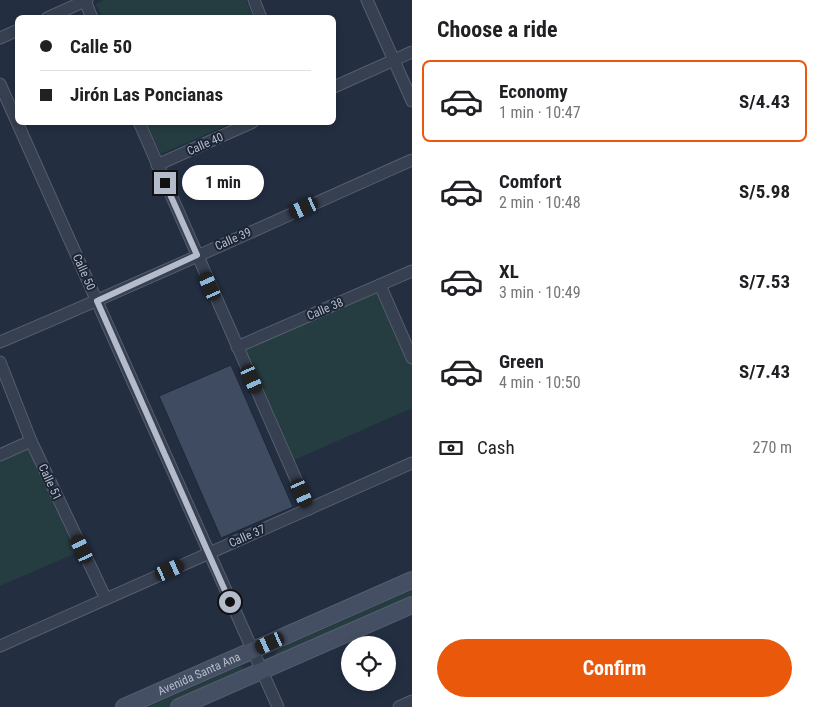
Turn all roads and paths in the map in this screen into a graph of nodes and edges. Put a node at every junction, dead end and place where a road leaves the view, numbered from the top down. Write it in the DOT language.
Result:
graph roads {
  1 [pos="86,0"];
  2 [pos="254,0"];
  3 [pos="367,0"];
  4 [pos="54,15"];
  5 [pos="91,15"];
  6 [pos="260,15"];
  7 [pos="15,31"];
  8 [pos="0,38"];
  9 [pos="412,52"];
  10 [pos="394,60"];
  11 [pos="0,84"];
  12 [pos="336,85"];
  13 [pos="412,101"];
  14 [pos="15,118"];
  15 [pos="18,125"];
  16 [pos="139,125"];
  17 [pos="246,125"];
  18 [pos="412,160"];
  19 [pos="157,165"];
  20 [pos="197,255"];
  21 [pos="412,271"];
  22 [pos="380,285"];
  23 [pos="97,301"];
  24 [pos="0,342"];
  25 [pos="238,347"];
  26 [pos="412,358"];
  27 [pos="0,362"];
  28 [pos="31,441"];
  29 [pos="0,455"];
  30 [pos="412,463"];
  31 [pos="309,509"];
  32 [pos="208,553"];
  33 [pos="412,580"];
  34 [pos="106,599"];
  35 [pos="412,604"];
  36 [pos="0,646"];
  37 [pos="252,651"];
  38 [pos="261,671"];
  39 [pos="412,701"];
  40 [pos="124,707"];
  41 [pos="179,707"];
  42 [pos="278,707"];
  43 [pos="399,707"];
  1 -- 4 [label="street"];
  1 -- 5 [label="street"];
  2 -- 6 [label="street"];
  3 -- 10 [label="street"];
  7 -- 8 [label="street"];
  9 -- 10 [label="street"];
  10 -- 12 [label="street"];
  10 -- 13 [label="street"];
  11 -- 14 [label="street, Calle 50"];
  15 -- 23 [label="street, Calle 50"];
  16 -- 19 [label="street"];
  17 -- 19 [label="street, Calle 40"];
  18 -- 20 [label="street, Calle 39"];
  19 -- 20 [label="street"];
  20 -- 23 [label="street, Calle 39"];
  20 -- 25 [label="street"];
  21 -- 22 [label="street, Calle 38"];
  22 -- 25 [label="street, Calle 38"];
  22 -- 26 [label="street"];
  23 -- 24 [label="street, Calle 39"];
  23 -- 32 [label="street, Calle 50"];
  25 -- 31 [label="street"];
  27 -- 28 [label="street, Calle 51"];
  28 -- 29 [label="street"];
  28 -- 34 [label="street, Calle 51"];
  30 -- 31 [label="street, Calle 37"];
  31 -- 32 [label="street, Calle 37"];
  32 -- 34 [label="street, Calle 37"];
  32 -- 37 [label="street, Calle 50"];
  33 -- 37 [label="street, Avenida Santa Ana"];
  34 -- 36 [label="street, Calle 37"];
  35 -- 38 [label="street, Avenida Santa Ana"];
  37 -- 38 [label="street, Calle 50"];
  37 -- 40 [label="street, Avenida Santa Ana"];
  38 -- 41 [label="street, Avenida Santa Ana"];
  38 -- 42 [label="street, Calle 50"];
  39 -- 43 [label="street"];
}
